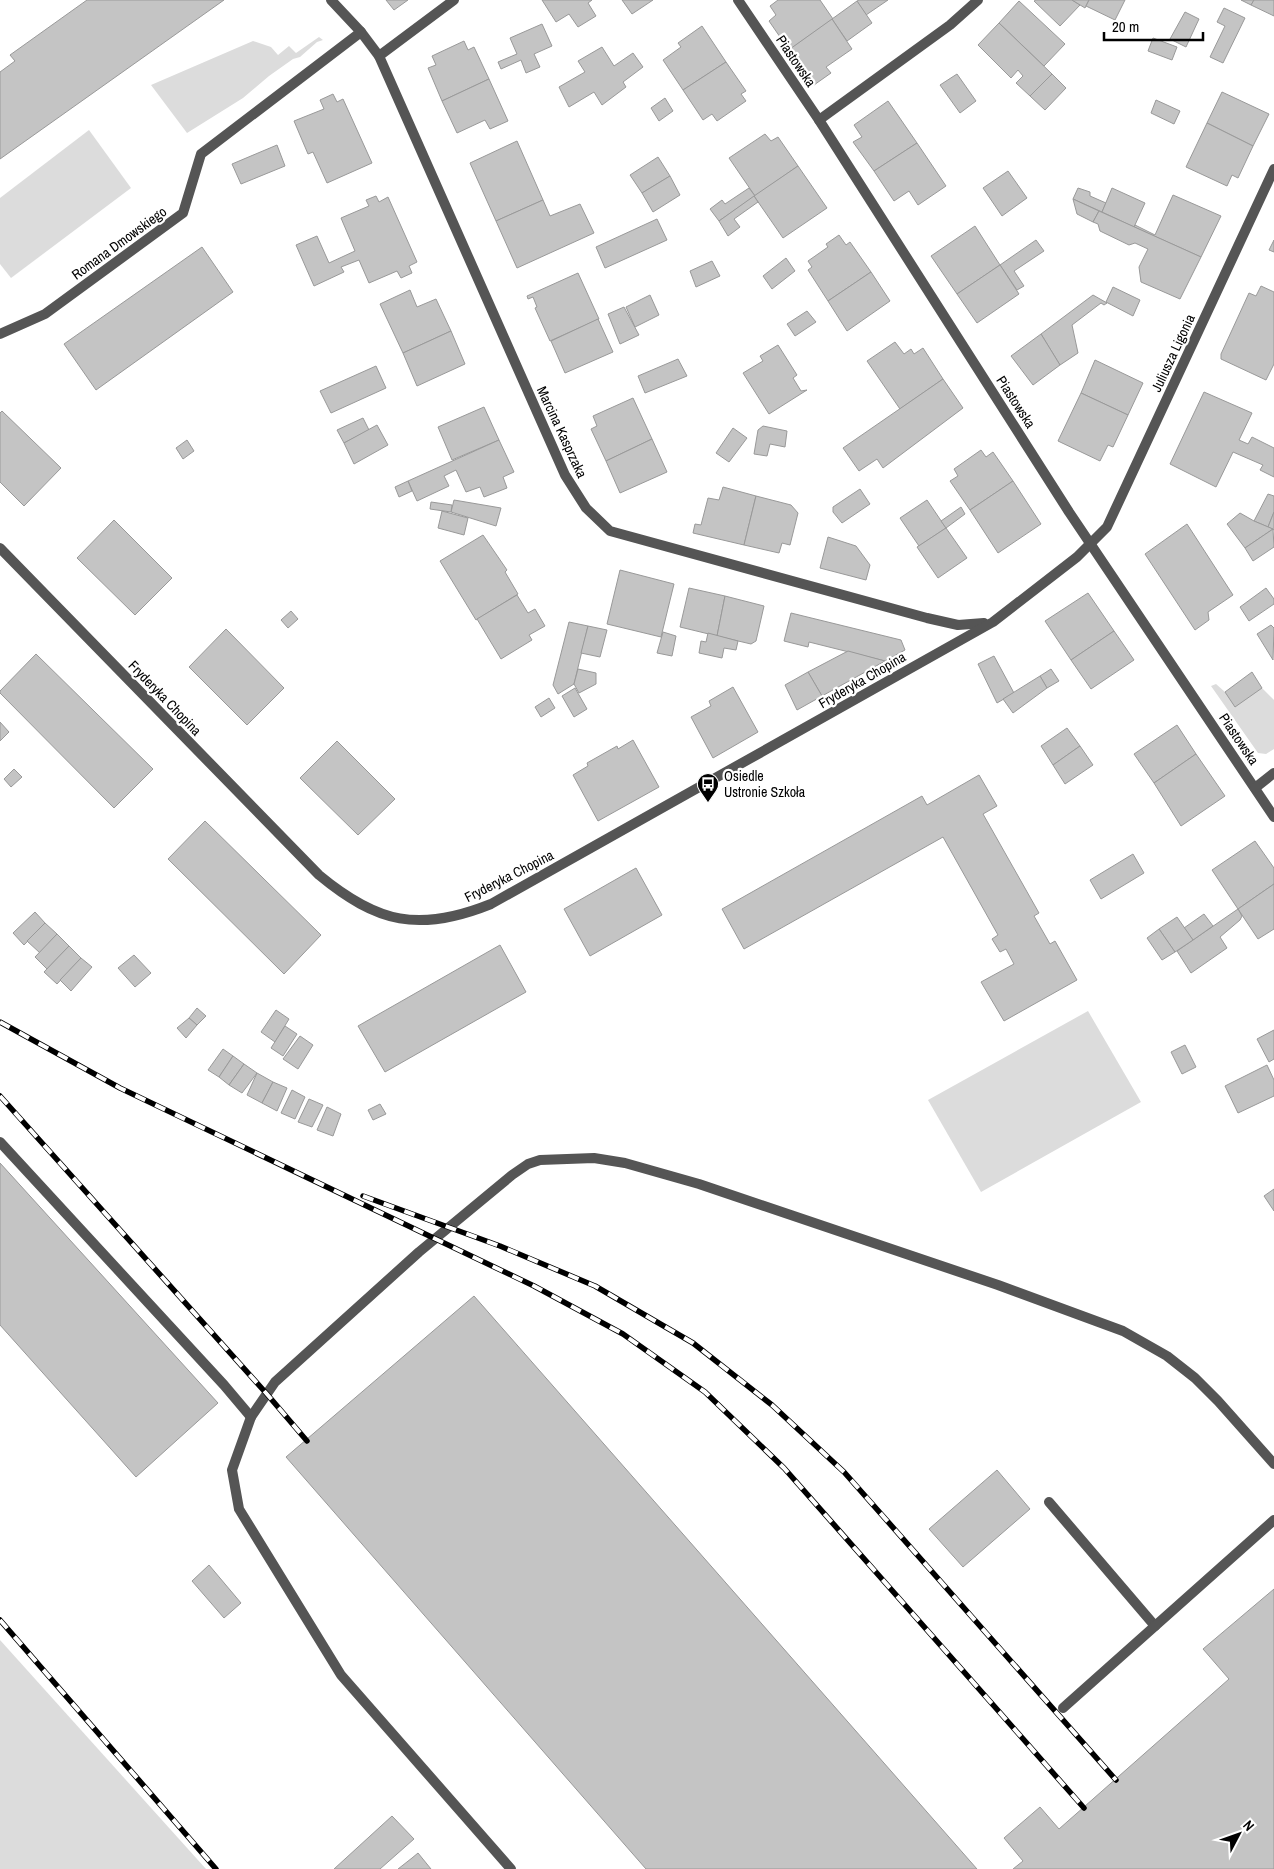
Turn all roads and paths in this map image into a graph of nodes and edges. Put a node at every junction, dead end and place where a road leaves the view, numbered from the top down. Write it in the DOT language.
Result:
graph roads {
  1 [pos="331,0"];
  2 [pos="454,0"];
  3 [pos="738,0"];
  4 [pos="978,0"];
  5 [pos="361,32"];
  6 [pos="379,56"];
  7 [pos="818,120"];
  8 [pos="1274,169"];
  9 [pos="0,334"];
  10 [pos="1092,544"];
  11 [pos="0,548"];
  12 [pos="993,622"];
  13 [pos="1274,773"];
  14 [pos="1256,788"];
  15 [pos="1274,816"];
  16 [pos="0,1142"];
  17 [pos="251,1417"];
  18 [pos="1274,1464"];
  19 [pos="1048,1502"];
  20 [pos="1274,1520"];
  21 [pos="1156,1626"];
  22 [pos="1062,1708"];
  23 [pos="511,1869"];
  1 -- 5 [label="street"];
  2 -- 6 [label="street"];
  3 -- 7 [label="street, Piastowska"];
  4 -- 7 [label="street"];
  5 -- 6 [label="street"];
  5 -- 9 [label="street, Romana Dmowskiego"];
  6 -- 12 [label="street, Marcina Kasprzaka"];
  7 -- 10 [label="street, Piastowska"];
  8 -- 10 [label="street, Juliusza Ligonia"];
  10 -- 12 [label="street, Fryderyka Chopina"];
  10 -- 14 [label="street, Piastowska"];
  11 -- 12 [label="street, Fryderyka Chopina"];
  13 -- 14 [label="street"];
  14 -- 15 [label="street, Piastowska"];
  16 -- 17 [label="street"];
  17 -- 18 [label="street"];
  17 -- 23 [label="street"];
  19 -- 21 [label="street"];
  20 -- 21 [label="street"];
  21 -- 22 [label="street"];
}
